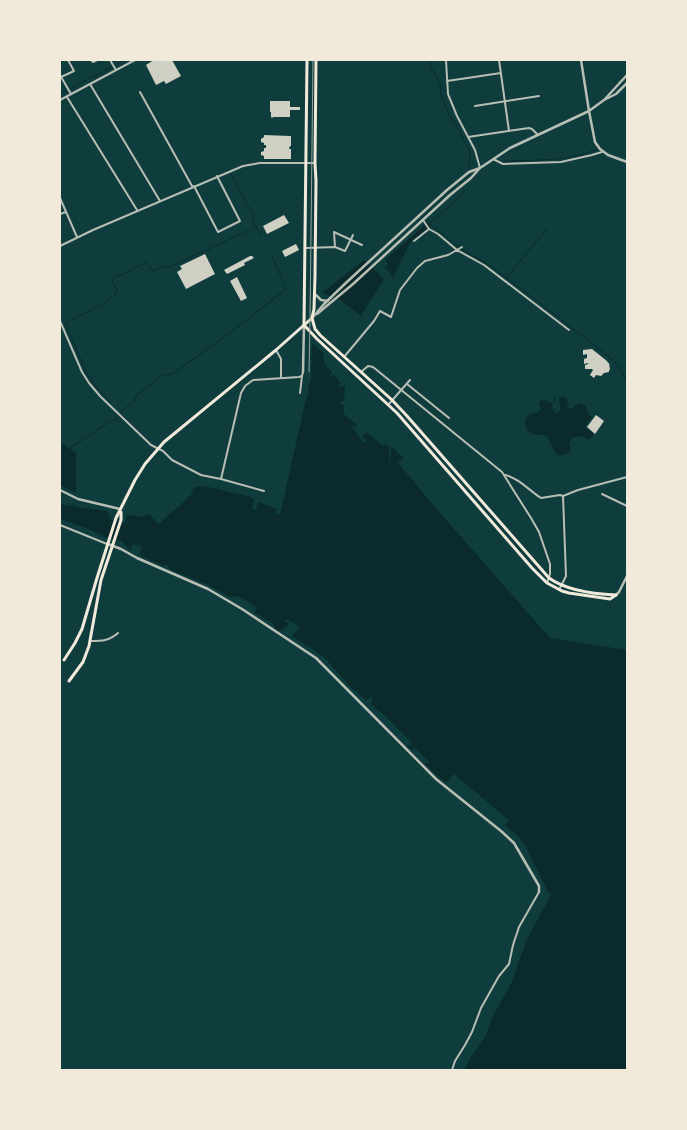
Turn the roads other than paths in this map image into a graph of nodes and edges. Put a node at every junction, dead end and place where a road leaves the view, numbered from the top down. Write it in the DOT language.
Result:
graph roads {
  1 [pos="68,60"];
  2 [pos="91,60"];
  3 [pos="97,60"];
  4 [pos="110,60"];
  5 [pos="135,60"];
  6 [pos="307,60"];
  7 [pos="316,60"];
  8 [pos="446,60"];
  9 [pos="499,60"];
  10 [pos="581,60"];
  11 [pos="116,70"];
  12 [pos="501,73"];
  13 [pos="627,75"];
  14 [pos="60,76"];
  15 [pos="447,81"];
  16 [pos="627,83"];
  17 [pos="90,84"];
  18 [pos="140,92"];
  19 [pos="71,94"];
  20 [pos="539,96"];
  21 [pos="68,97"];
  22 [pos="60,100"];
  23 [pos="604,100"];
  24 [pos="505,101"];
  25 [pos="475,106"];
  26 [pos="589,111"];
  27 [pos="510,131"];
  28 [pos="538,135"];
  29 [pos="468,137"];
  30 [pos="602,152"];
  31 [pos="493,159"];
  32 [pos="627,162"];
  33 [pos="307,163"];
  34 [pos="315,163"];
  35 [pos="480,168"];
  36 [pos="218,176"];
  37 [pos="193,186"];
  38 [pos="60,198"];
  39 [pos="160,201"];
  40 [pos="137,210"];
  41 [pos="66,212"];
  42 [pos="60,214"];
  43 [pos="423,220"];
  44 [pos="429,229"];
  45 [pos="353,236"];
  46 [pos="77,238"];
  47 [pos="350,240"];
  48 [pos="414,240"];
  49 [pos="60,246"];
  50 [pos="362,246"];
  51 [pos="335,247"];
  52 [pos="462,247"];
  53 [pos="305,248"];
  54 [pos="316,248"];
  55 [pos="457,250"];
  56 [pos="315,294"];
  57 [pos="328,301"];
  58 [pos="312,318"];
  59 [pos="60,320"];
  60 [pos="304,325"];
  61 [pos="569,330"];
  62 [pos="276,350"];
  63 [pos="344,357"];
  64 [pos="361,372"];
  65 [pos="303,374"];
  66 [pos="281,379"];
  67 [pos="239,380"];
  68 [pos="410,380"];
  69 [pos="407,384"];
  70 [pos="245,386"];
  71 [pos="402,390"];
  72 [pos="300,394"];
  73 [pos="392,400"];
  74 [pos="388,405"];
  75 [pos="449,418"];
  76 [pos="157,448"];
  77 [pos="505,475"];
  78 [pos="627,477"];
  79 [pos="221,479"];
  80 [pos="60,490"];
  81 [pos="264,491"];
  82 [pos="602,494"];
  83 [pos="563,496"];
  84 [pos="627,506"];
  85 [pos="121,510"];
  86 [pos="60,525"];
  87 [pos="111,543"];
  88 [pos="627,576"];
  89 [pos="549,578"];
  90 [pos="547,583"];
  91 [pos="561,586"];
  92 [pos="558,590"];
  93 [pos="616,595"];
  94 [pos="118,633"];
  95 [pos="90,641"];
  96 [pos="64,660"];
  97 [pos="69,681"];
  98 [pos="539,892"];
  99 [pos="452,1070"];
  1 -- 14 [label="street"];
  2 -- 3 [label="street"];
  4 -- 11 [label="street"];
  5 -- 11 [label="street"];
  6 -- 33 [label="main road"];
  7 -- 34 [label="main road"];
  8 -- 15 [label="street"];
  9 -- 12 [label="street"];
  10 -- 26 [label="street"];
  11 -- 17 [label="street"];
  12 -- 15 [label="street"];
  12 -- 24 [label="street"];
  13 -- 23 [label="street"];
  14 -- 19 [label="street"];
  15 -- 29 [label="street"];
  16 -- 23 [label="street"];
  17 -- 19 [label="street"];
  17 -- 39 [label="street"];
  18 -- 37 [label="street"];
  19 -- 21 [label="street"];
  20 -- 24 [label="street"];
  21 -- 22 [label="street"];
  21 -- 40 [label="street"];
  23 -- 26 [label="street"];
  24 -- 25 [label="street"];
  24 -- 27 [label="street"];
  26 -- 28 [label="street"];
  26 -- 30 [label="street"];
  27 -- 28 [label="street"];
  27 -- 29 [label="street"];
  28 -- 31 [label="street"];
  29 -- 35 [label="street"];
  30 -- 31 [label="street"];
  30 -- 32 [label="street"];
  31 -- 35 [label="street"];
  33 -- 34 [label="street"];
  33 -- 36 [label="street"];
  33 -- 53 [label="main road"];
  34 -- 54 [label="main road"];
  35 -- 43 [label="street"];
  35 -- 57 [label="street"];
  36 -- 37 [label="street"];
  36 -- 37 [label="street"];
  37 -- 39 [label="street"];
  38 -- 41 [label="street"];
  39 -- 40 [label="street"];
  40 -- 46 [label="street"];
  41 -- 42 [label="street"];
  41 -- 46 [label="street"];
  43 -- 44 [label="street"];
  43 -- 58 [label="street"];
  44 -- 48 [label="street"];
  44 -- 55 [label="street"];
  45 -- 47 [label="street"];
  46 -- 49 [label="street"];
  47 -- 50 [label="street"];
  47 -- 51 [label="street"];
  47 -- 51 [label="street"];
  51 -- 54 [label="street"];
  52 -- 55 [label="street"];
  53 -- 54 [label="street"];
  53 -- 60 [label="main road"];
  54 -- 56 [label="main road"];
  55 -- 61 [label="street"];
  55 -- 63 [label="street"];
  56 -- 57 [label="street"];
  56 -- 58 [label="main road"];
  57 -- 58 [label="street"];
  58 -- 60 [label="main road"];
  58 -- 63 [label="main road"];
  59 -- 76 [label="street"];
  60 -- 62 [label="main road"];
  60 -- 65 [label="street"];
  60 -- 74 [label="main road"];
  62 -- 66 [label="street"];
  62 -- 67 [label="main road"];
  63 -- 64 [label="main road"];
  64 -- 71 [label="street"];
  64 -- 73 [label="main road"];
  65 -- 66 [label="street"];
  65 -- 72 [label="street"];
  66 -- 70 [label="street"];
  67 -- 70 [label="street"];
  67 -- 76 [label="main road"];
  68 -- 69 [label="street"];
  69 -- 71 [label="street"];
  69 -- 75 [label="street"];
  70 -- 79 [label="street"];
  71 -- 73 [label="street"];
  71 -- 77 [label="street"];
  73 -- 74 [label="street"];
  73 -- 89 [label="main road"];
  74 -- 90 [label="main road"];
  76 -- 79 [label="street"];
  76 -- 85 [label="main road"];
  77 -- 83 [label="street"];
  77 -- 89 [label="street"];
  78 -- 83 [label="street"];
  79 -- 81 [label="street"];
  80 -- 85 [label="street"];
  82 -- 84 [label="street"];
  83 -- 91 [label="street"];
  85 -- 87 [label="main road"];
  85 -- 87 [label="main road"];
  86 -- 87 [label="street"];
  87 -- 95 [label="main road"];
  87 -- 96 [label="main road"];
  87 -- 98 [label="street"];
  88 -- 93 [label="street"];
  89 -- 90 [label="street"];
  89 -- 91 [label="main road"];
  90 -- 92 [label="main road"];
  91 -- 92 [label="street"];
  91 -- 93 [label="main road"];
  92 -- 93 [label="main road"];
  94 -- 95 [label="street"];
  95 -- 97 [label="main road"];
  98 -- 99 [label="street"];
}
